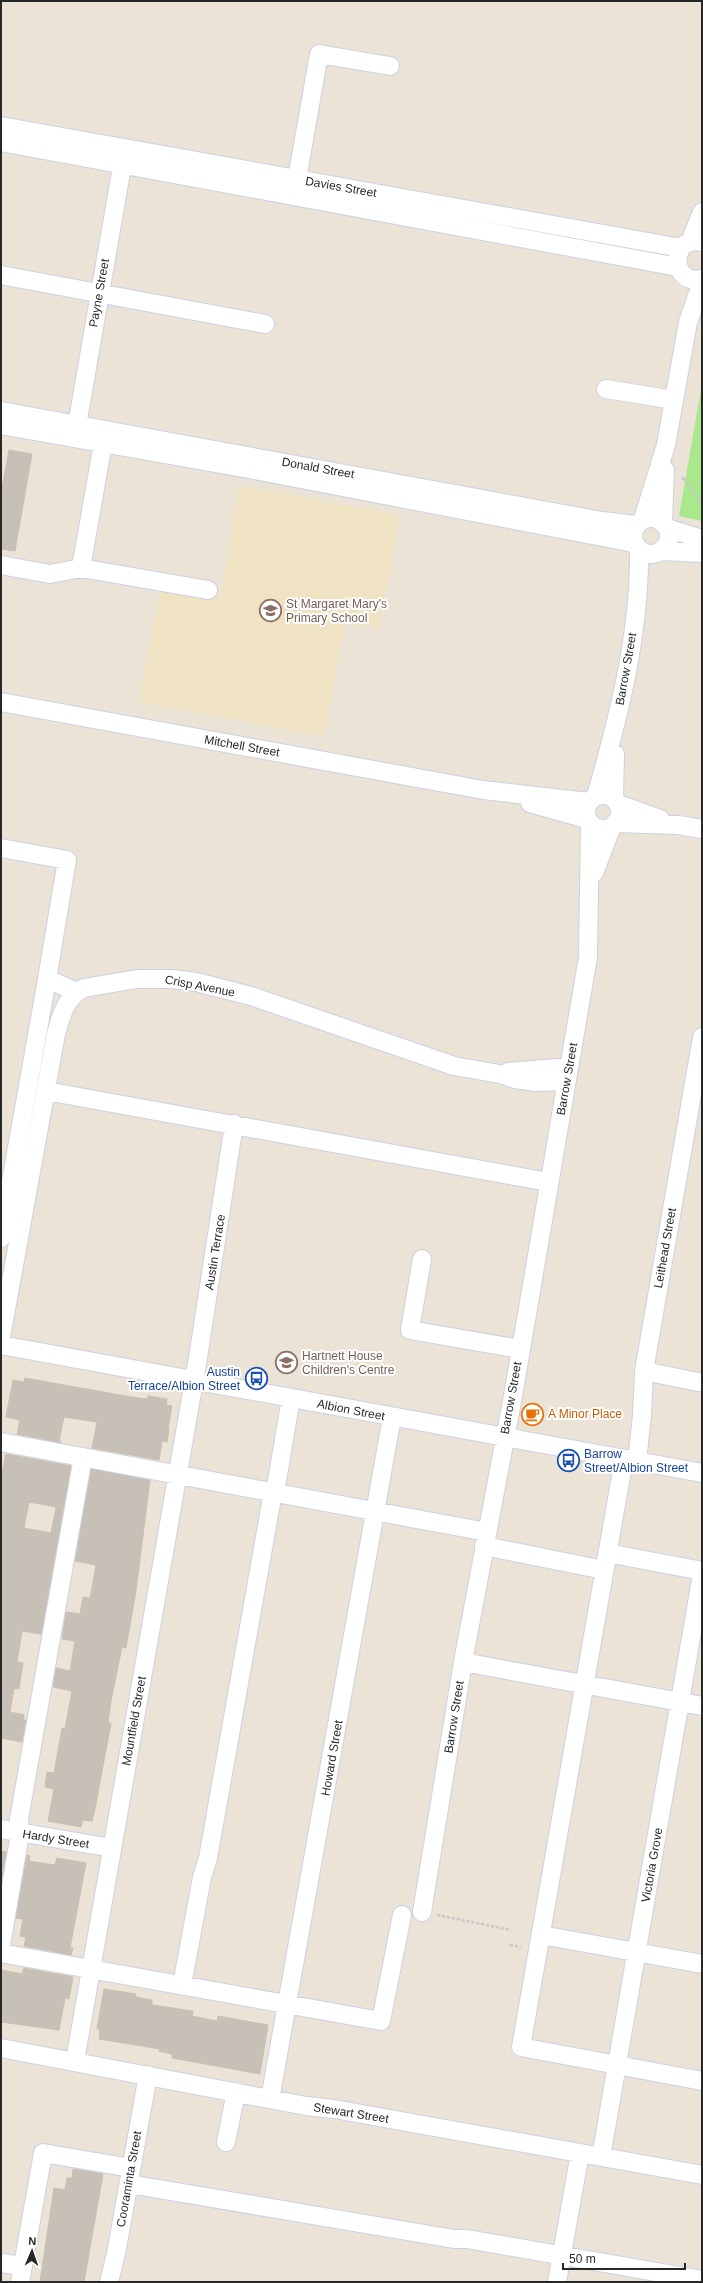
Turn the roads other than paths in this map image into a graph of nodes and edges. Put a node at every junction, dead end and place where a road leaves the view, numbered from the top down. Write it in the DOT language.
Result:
graph roads {
  1 [pos="390,66"];
  2 [pos="1,126"];
  3 [pos="1,142"];
  4 [pos="123,157"];
  5 [pos="297,179"];
  6 [pos="702,212"];
  7 [pos="691,244"];
  8 [pos="681,271"];
  9 [pos="1,275"];
  10 [pos="702,279"];
  11 [pos="702,282"];
  12 [pos="99,293"];
  13 [pos="688,322"];
  14 [pos="265,324"];
  15 [pos="606,389"];
  16 [pos="674,400"];
  17 [pos="1,411"];
  18 [pos="1,425"];
  19 [pos="76,431"];
  20 [pos="103,443"];
  21 [pos="666,445"];
  22 [pos="354,482"];
  23 [pos="640,522"];
  24 [pos="665,525"];
  25 [pos="702,539"];
  26 [pos="636,546"];
  27 [pos="659,552"];
  28 [pos="702,553"];
  29 [pos="1,565"];
  30 [pos="81,568"];
  31 [pos="208,590"];
  32 [pos="638,602"];
  33 [pos="1,702"];
  34 [pos="614,735"];
  35 [pos="616,801"];
  36 [pos="591,810"];
  37 [pos="614,824"];
  38 [pos="678,825"];
  39 [pos="702,829"];
  40 [pos="1,848"];
  41 [pos="590,883"];
  42 [pos="47,979"];
  43 [pos="77,992"];
  44 [pos="702,1037"];
  45 [pos="568,1074"];
  46 [pos="46,1091"];
  47 [pos="234,1124"];
  48 [pos="19,1129"];
  49 [pos="38,1132"];
  50 [pos="548,1182"];
  51 [pos="1,1238"];
  52 [pos="9,1247"];
  53 [pos="422,1259"];
  54 [pos="1,1346"];
  55 [pos="520,1349"];
  56 [pos="644,1371"];
  57 [pos="194,1380"];
  58 [pos="698,1382"];
  59 [pos="291,1398"];
  60 [pos="392,1417"];
  61 [pos="506,1429"];
  62 [pos="1,1442"];
  63 [pos="83,1457"];
  64 [pos="630,1460"];
  65 [pos="702,1473"];
  66 [pos="178,1475"];
  67 [pos="274,1492"];
  68 [pos="376,1512"];
  69 [pos="485,1539"];
  70 [pos="606,1561"];
  71 [pos="702,1572"];
  72 [pos="463,1662"];
  73 [pos="584,1686"];
  74 [pos="679,1702"];
  75 [pos="702,1706"];
  76 [pos="1,1829"];
  77 [pos="20,1833"];
  78 [pos="112,1848"];
  79 [pos="422,1912"];
  80 [pos="402,1915"];
  81 [pos="541,1935"];
  82 [pos="2,1938"];
  83 [pos="1,1953"];
  84 [pos="636,1953"];
  85 [pos="702,1964"];
  86 [pos="91,1969"];
  87 [pos="182,1985"];
  88 [pos="288,2004"];
  89 [pos="1,2048"];
  90 [pos="75,2061"];
  91 [pos="617,2066"];
  92 [pos="148,2075"];
  93 [pos="702,2081"];
  94 [pos="236,2092"];
  95 [pos="270,2099"];
  96 [pos="226,2142"];
  97 [pos="580,2154"];
  98 [pos="601,2157"];
  99 [pos="702,2175"];
  100 [pos="130,2176"];
  101 [pos="562,2255"];
  102 [pos="1,2263"];
  103 [pos="22,2274"];
  104 [pos="655,2277"];
  105 [pos="702,2280"];
  106 [pos="109,2282"];
  107 [pos="557,2282"];
  1 -- 5 [label="street"];
  2 -- 4 [label="street, Davies Street"];
  3 -- 4 [label="street, Davies Street"];
  4 -- 5 [label="street, Davies Street"];
  4 -- 8 [label="street, Davies Street"];
  4 -- 12 [label="street, Payne Street"];
  5 -- 7 [label="street, Davies Street"];
  6 -- 7 [label="street"];
  7 -- 8 [label="street"];
  8 -- 10 [label="street, Davies Street"];
  8 -- 13 [label="street"];
  9 -- 12 [label="street"];
  11 -- 13 [label="street"];
  12 -- 14 [label="street"];
  12 -- 19 [label="street, Payne Street"];
  13 -- 16 [label="street"];
  15 -- 16 [label="street"];
  16 -- 21 [label="street"];
  17 -- 19 [label="street, Donald Street"];
  18 -- 19 [label="street, Donald Street"];
  19 -- 20 [label="street, Donald Street"];
  19 -- 22 [label="street, Donald Street"];
  20 -- 22 [label="street, Donald Street"];
  20 -- 30 [label="street"];
  21 -- 23 [label="street"];
  21 -- 24 [label="street"];
  22 -- 23 [label="street, Donald Street"];
  22 -- 26 [label="street, Donald Street"];
  23 -- 24 [label="street"];
  23 -- 26 [label="street"];
  24 -- 25 [label="street"];
  24 -- 27 [label="street"];
  26 -- 27 [label="street"];
  26 -- 32 [label="street, Barrow Street"];
  27 -- 28 [label="street"];
  27 -- 32 [label="street, Barrow Street"];
  29 -- 30 [label="street"];
  30 -- 31 [label="street"];
  32 -- 34 [label="street, Barrow Street"];
  33 -- 36 [label="street, Mitchell Street"];
  34 -- 35 [label="street, Barrow Street"];
  34 -- 36 [label="street, Barrow Street"];
  35 -- 36 [label="street"];
  35 -- 37 [label="street"];
  35 -- 38 [label="street"];
  36 -- 37 [label="street"];
  36 -- 41 [label="street, Barrow Street"];
  37 -- 38 [label="street"];
  37 -- 41 [label="street, Barrow Street"];
  38 -- 39 [label="street"];
  40 -- 42 [label="street"];
  41 -- 45 [label="street, Barrow Street"];
  42 -- 43 [label="street"];
  42 -- 48 [label="street"];
  43 -- 45 [label="street, Crisp Avenue"];
  43 -- 46 [label="street"];
  44 -- 56 [label="street, Leithead Street"];
  45 -- 50 [label="street, Barrow Street"];
  46 -- 47 [label="street"];
  46 -- 49 [label="street"];
  47 -- 50 [label="street"];
  47 -- 57 [label="street, Austin Terrace"];
  48 -- 49 [label="street"];
  48 -- 51 [label="street"];
  49 -- 52 [label="street"];
  50 -- 55 [label="street, Barrow Street"];
  52 -- 54 [label="street"];
  53 -- 55 [label="street"];
  54 -- 57 [label="street, Albion Street"];
  55 -- 61 [label="street, Barrow Street"];
  56 -- 58 [label="street"];
  56 -- 64 [label="street, Leithead Street"];
  57 -- 59 [label="street, Albion Street"];
  57 -- 66 [label="street, Mountfield Street"];
  59 -- 60 [label="street, Albion Street"];
  59 -- 67 [label="street"];
  60 -- 61 [label="street, Albion Street"];
  60 -- 68 [label="street, Howard Street"];
  61 -- 64 [label="street, Albion Street"];
  61 -- 69 [label="street, Barrow Street"];
  62 -- 63 [label="street"];
  63 -- 66 [label="street"];
  63 -- 77 [label="street"];
  64 -- 65 [label="street, Albion Street"];
  64 -- 70 [label="street, Leithead Street"];
  66 -- 67 [label="street"];
  66 -- 78 [label="street, Mountfield Street"];
  67 -- 68 [label="street"];
  67 -- 87 [label="street"];
  68 -- 69 [label="street"];
  68 -- 88 [label="street, Howard Street"];
  69 -- 70 [label="street"];
  69 -- 72 [label="street, Barrow Street"];
  70 -- 71 [label="street"];
  70 -- 73 [label="street, Leithead Street"];
  71 -- 74 [label="street, Victoria Grove"];
  72 -- 73 [label="street"];
  72 -- 79 [label="street, Barrow Street"];
  73 -- 74 [label="street"];
  73 -- 81 [label="street, Leithead Street"];
  74 -- 75 [label="street"];
  74 -- 84 [label="street, Victoria Grove"];
  76 -- 77 [label="street, Hardy Street"];
  77 -- 78 [label="street, Hardy Street"];
  77 -- 82 [label="street"];
  78 -- 86 [label="street, Mountfield Street"];
  80 -- 88 [label="street"];
  81 -- 84 [label="street"];
  81 -- 91 [label="street, Leithead Street"];
  83 -- 86 [label="street"];
  84 -- 85 [label="street"];
  84 -- 91 [label="street, Victoria Grove"];
  86 -- 87 [label="street"];
  86 -- 90 [label="street, Mountfield Street"];
  87 -- 88 [label="street"];
  88 -- 95 [label="street, Howard Street"];
  89 -- 90 [label="street, Stewart Street"];
  90 -- 92 [label="street, Stewart Street"];
  91 -- 93 [label="street"];
  91 -- 98 [label="street, Victoria Grove"];
  92 -- 94 [label="street, Stewart Street"];
  92 -- 100 [label="street, Cooraminta Street"];
  94 -- 95 [label="street, Stewart Street"];
  94 -- 96 [label="street"];
  95 -- 97 [label="street, Stewart Street"];
  97 -- 98 [label="street, Stewart Street"];
  97 -- 101 [label="street"];
  98 -- 99 [label="street, Stewart Street"];
  100 -- 101 [label="street"];
  100 -- 103 [label="street"];
  100 -- 106 [label="street, Cooraminta Street"];
  101 -- 104 [label="street"];
  101 -- 107 [label="street"];
  102 -- 103 [label="street"];
  104 -- 105 [label="street"];
}
